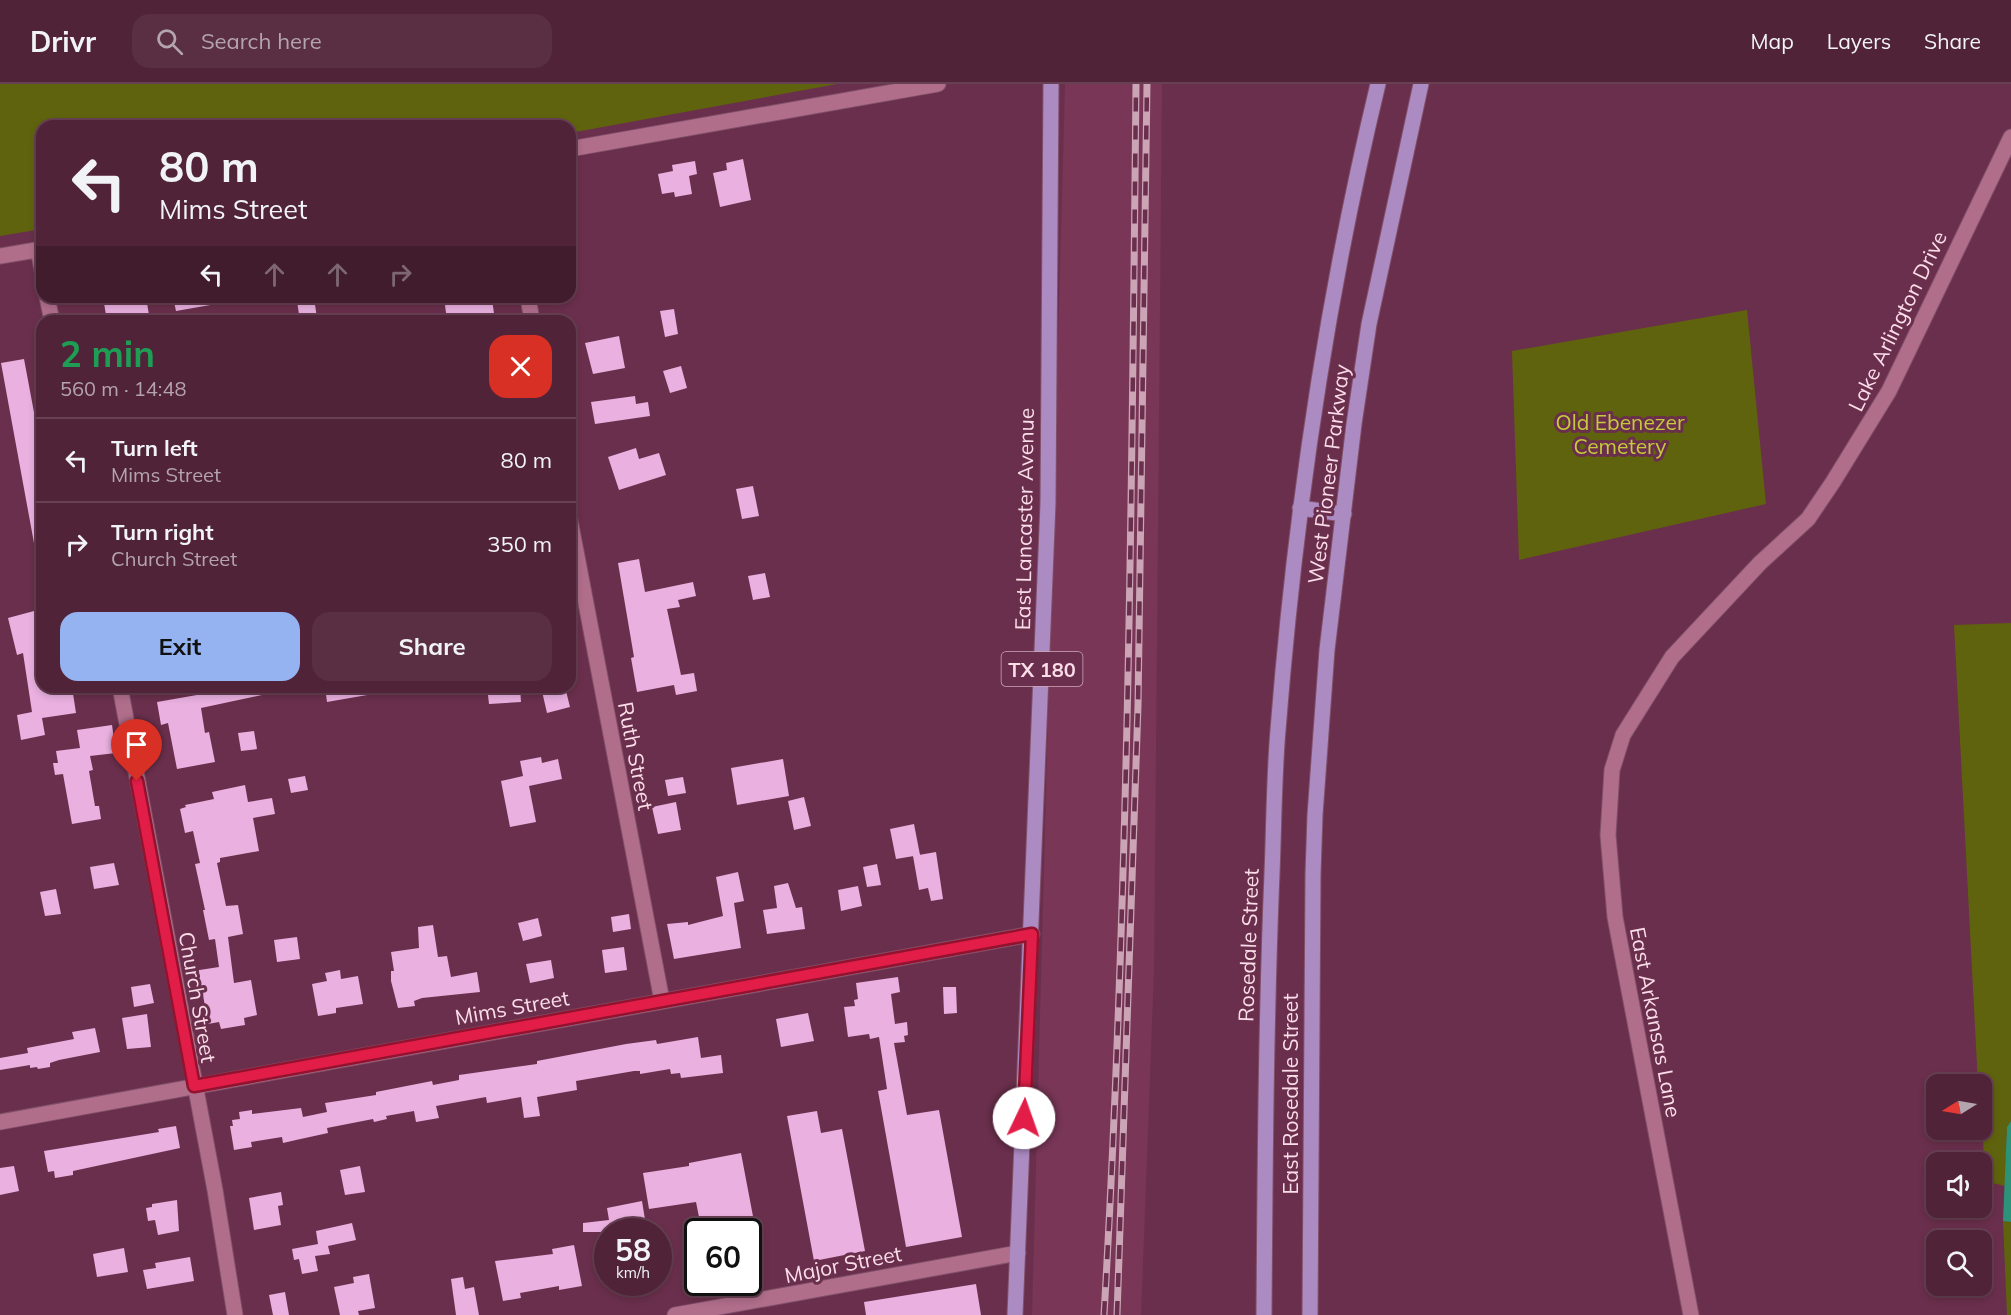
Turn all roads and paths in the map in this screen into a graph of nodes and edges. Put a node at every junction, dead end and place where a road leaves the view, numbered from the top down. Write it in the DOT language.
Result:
graph roads {
  1 [pos="938,84"];
  2 [pos="1051,84"];
  3 [pos="1378,84"];
  4 [pos="1421,84"];
  5 [pos="2011,137"];
  6 [pos="576,148"];
  7 [pos="36,250"];
  8 [pos="0,256"];
  9 [pos="1300,508"];
  10 [pos="1344,514"];
  11 [pos="576,550"];
  12 [pos="1293,577"];
  13 [pos="121,693"];
  14 [pos="1623,735"];
  15 [pos="1313,874"];
  16 [pos="1032,934"];
  17 [pos="662,1001"];
  18 [pos="194,1086"];
  19 [pos="0,1122"];
  20 [pos="1018,1253"];
  21 [pos="235,1315"];
  22 [pos="675,1315"];
  23 [pos="1015,1315"];
  24 [pos="1264,1315"];
  25 [pos="1310,1315"];
  26 [pos="1691,1315"];
  1 -- 6 [label="street"];
  2 -- 16 [label="main road, East Lancaster Avenue / TX 180"];
  3 -- 9 [label="main road, West Pioneer Parkway"];
  4 -- 10 [label="main road, West Pioneer Parkway"];
  5 -- 14 [label="street, Lake Arlington Drive"];
  7 -- 8 [label="street"];
  9 -- 10 [label="main road"];
  9 -- 12 [label="main road, West Pioneer Parkway"];
  10 -- 15 [label="main road, West Pioneer Parkway"];
  11 -- 17 [label="street, Ruth Street"];
  12 -- 24 [label="main road, Rosedale Street"];
  13 -- 18 [label="street, Church Street"];
  14 -- 26 [label="street, East Arkansas Lane"];
  15 -- 25 [label="main road, East Rosedale Street"];
  16 -- 17 [label="street, Mims Street"];
  16 -- 20 [label="main road, East Lancaster Avenue / TX 180"];
  17 -- 18 [label="street, Mims Street"];
  18 -- 19 [label="street, Mims Street"];
  18 -- 21 [label="street, Church Street"];
  20 -- 22 [label="street, Major Street"];
  20 -- 23 [label="main road, East Lancaster Avenue / TX 180"];
}
